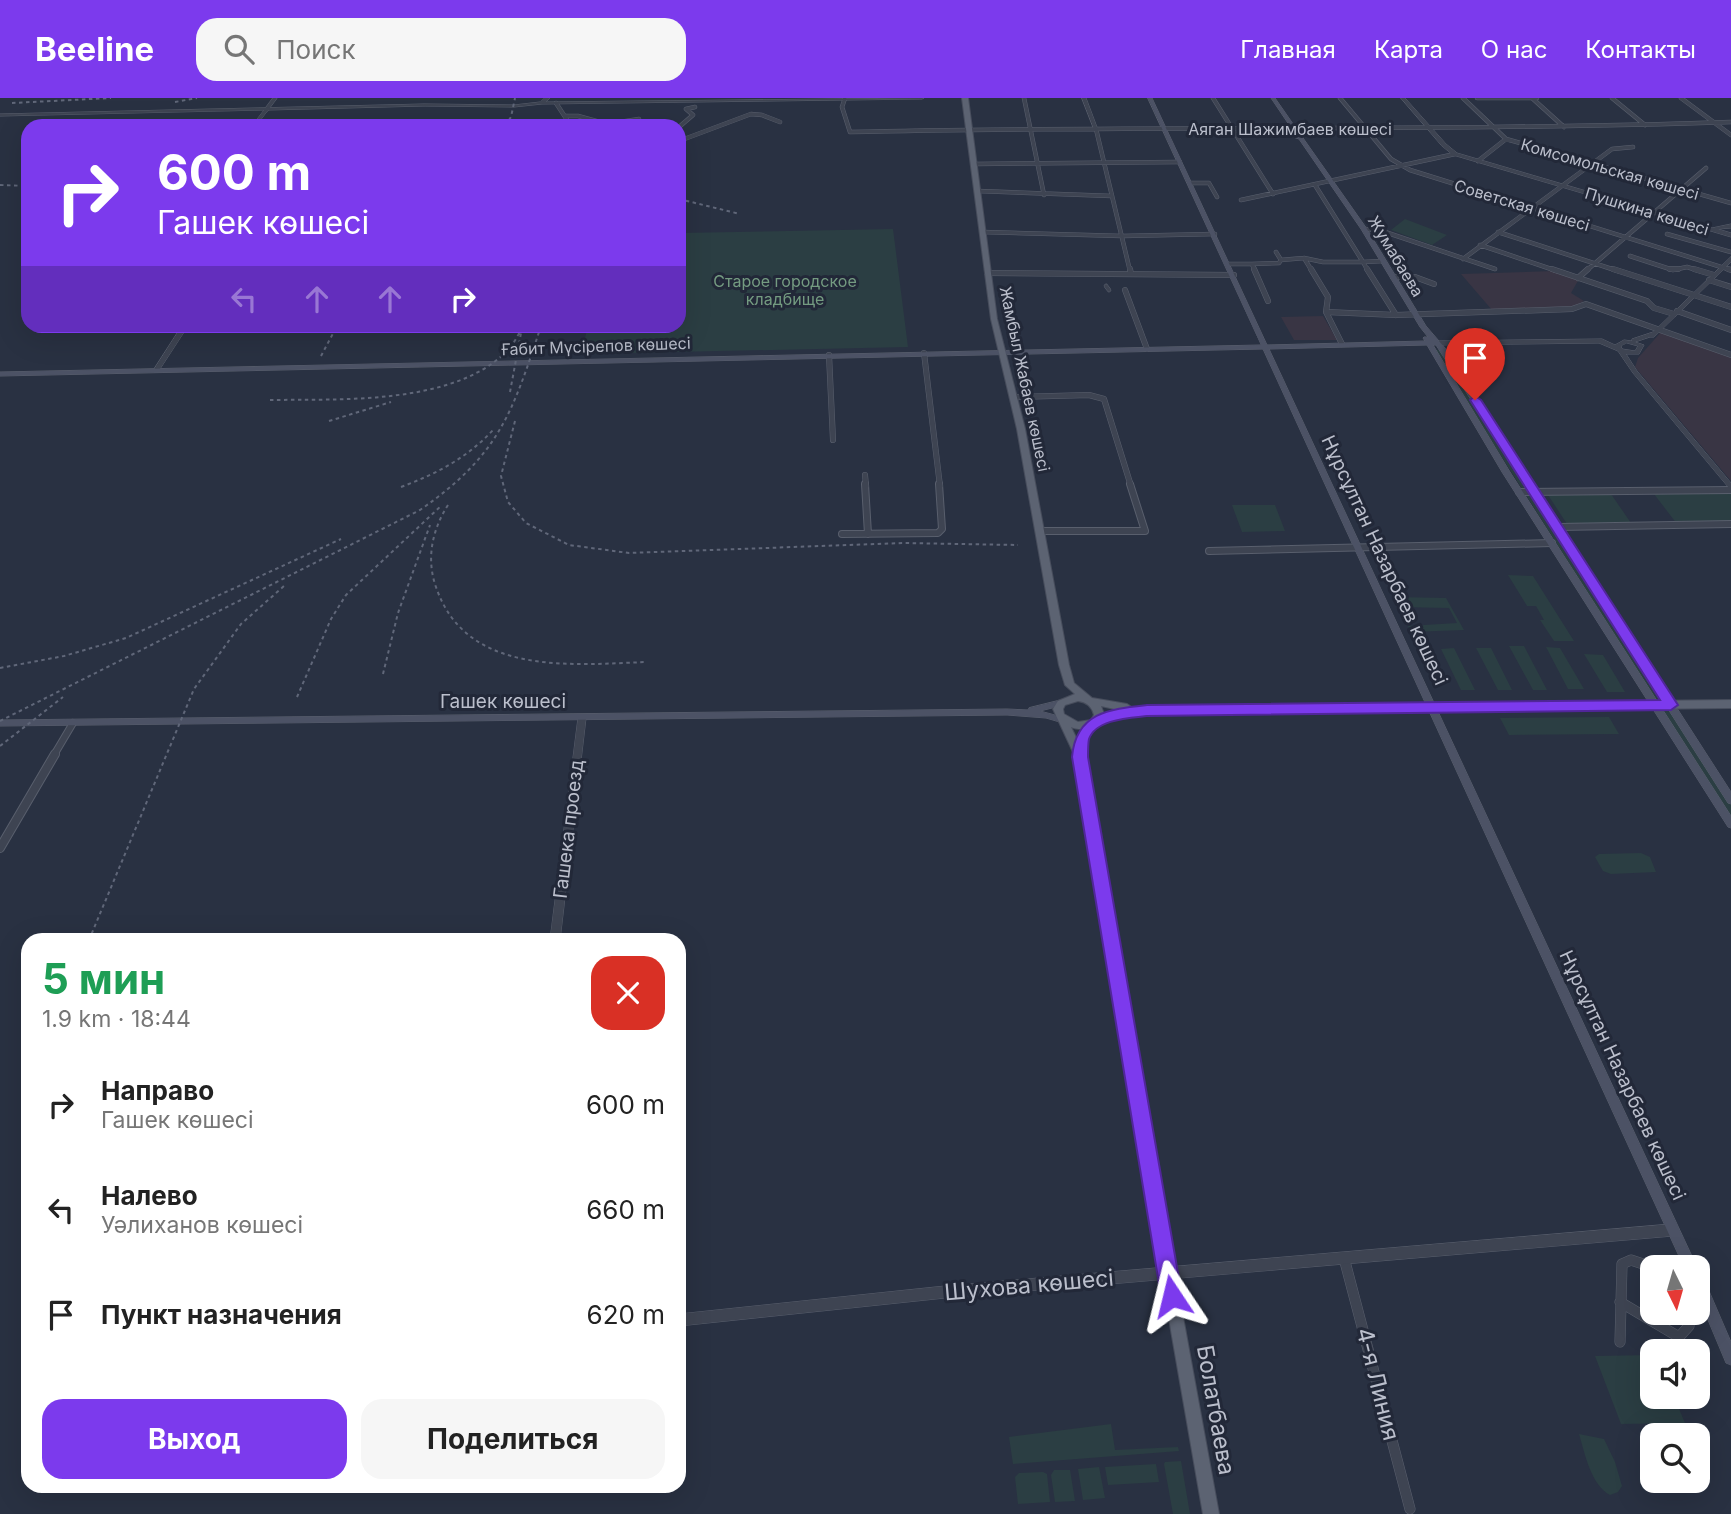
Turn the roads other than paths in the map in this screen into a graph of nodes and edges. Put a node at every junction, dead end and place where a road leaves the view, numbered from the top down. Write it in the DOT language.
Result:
graph roads {
  1 [pos="275,98"];
  2 [pos="548,98"];
  3 [pos="922,98"];
  4 [pos="965,98"];
  5 [pos="1024,98"];
  6 [pos="1084,98"];
  7 [pos="1150,98"];
  8 [pos="1213,98"];
  9 [pos="1267,98"];
  10 [pos="1340,98"];
  11 [pos="1403,98"];
  12 [pos="1463,98"];
  13 [pos="1477,98"];
  14 [pos="1534,98"];
  15 [pos="1612,98"];
  16 [pos="1681,98"];
  17 [pos="845,99"];
  18 [pos="1276,100"];
  19 [pos="541,103"];
  20 [pos="556,103"];
  21 [pos="695,107"];
  22 [pos="266,110"];
  23 [pos="0,115"];
  24 [pos="566,116"];
  25 [pos="259,119"];
  26 [pos="568,119"];
  27 [pos="588,119"];
  28 [pos="686,121"];
  29 [pos="780,122"];
  30 [pos="1731,122"];
  31 [pos="1290,123"];
  32 [pos="1714,123"];
  33 [pos="1646,126"];
  34 [pos="1490,127"];
  35 [pos="1565,127"];
  36 [pos="1428,128"];
  37 [pos="970,129"];
  38 [pos="1030,129"];
  39 [pos="1096,129"];
  40 [pos="1164,129"];
  41 [pos="1365,129"];
  42 [pos="1231,130"];
  43 [pos="1275,130"];
  44 [pos="1295,130"];
  45 [pos="1316,130"];
  46 [pos="1731,135"];
  47 [pos="1301,138"];
  48 [pos="686,139"];
  49 [pos="1506,139"];
  50 [pos="1633,147"];
  51 [pos="1455,153"];
  52 [pos="1478,161"];
  53 [pos="1180,162"];
  54 [pos="1037,163"];
  55 [pos="1104,163"];
  56 [pos="975,164"];
  57 [pos="1592,164"];
  58 [pos="1402,166"];
  59 [pos="1706,169"];
  60 [pos="1331,182"];
  61 [pos="1190,183"];
  62 [pos="1315,185"];
  63 [pos="1562,186"];
  64 [pos="1681,189"];
  65 [pos="978,191"];
  66 [pos="1273,194"];
  67 [pos="1045,196"];
  68 [pos="1112,196"];
  69 [pos="1217,197"];
  70 [pos="1241,200"];
  71 [pos="1731,203"];
  72 [pos="1534,208"];
  73 [pos="1654,213"];
  74 [pos="1731,225"];
  75 [pos="1364,229"];
  76 [pos="1718,229"];
  77 [pos="982,232"];
  78 [pos="1498,232"];
  79 [pos="1214,234"];
  80 [pos="1667,234"];
  81 [pos="1122,236"];
  82 [pos="1731,236"];
  83 [pos="1625,237"];
  84 [pos="1480,245"];
  85 [pos="1276,251"];
  86 [pos="1731,252"];
  87 [pos="1630,256"];
  88 [pos="1304,258"];
  89 [pos="1463,259"];
  90 [pos="1731,259"];
  91 [pos="1281,260"];
  92 [pos="1384,261"];
  93 [pos="1363,262"];
  94 [pos="1595,263"];
  95 [pos="1228,264"];
  96 [pos="1252,264"];
  97 [pos="1723,267"];
  98 [pos="1494,269"];
  99 [pos="1731,270"];
  100 [pos="987,273"];
  101 [pos="1131,274"];
  102 [pos="1234,275"];
  103 [pos="1393,277"];
  104 [pos="1578,278"];
  105 [pos="1712,278"];
  106 [pos="1434,284"];
  107 [pos="1731,288"];
  108 [pos="1125,290"];
  109 [pos="1694,295"];
  110 [pos="1269,301"];
  111 [pos="1731,307"];
  112 [pos="1326,312"];
  113 [pos="1676,313"];
  114 [pos="1415,314"];
  115 [pos="1396,315"];
  116 [pos="1731,330"];
  117 [pos="1657,331"];
  118 [pos="180,333"];
  119 [pos="1599,341"];
  120 [pos="1626,341"];
  121 [pos="1342,344"];
  122 [pos="1432,345"];
  123 [pos="1266,346"];
  124 [pos="1147,348"];
  125 [pos="1620,350"];
  126 [pos="1640,351"];
  127 [pos="1002,352"];
  128 [pos="924,353"];
  129 [pos="829,355"];
  130 [pos="1731,355"];
  131 [pos="156,371"];
  132 [pos="1635,372"];
  133 [pos="0,374"];
  134 [pos="1013,397"];
  135 [pos="833,440"];
  136 [pos="865,475"];
  137 [pos="1731,489"];
  138 [pos="1519,492"];
  139 [pos="1535,492"];
  140 [pos="1731,524"];
  141 [pos="1558,527"];
  142 [pos="1039,531"];
  143 [pos="842,534"];
  144 [pos="868,534"];
  145 [pos="1552,543"];
  146 [pos="1357,547"];
  147 [pos="1209,551"];
  148 [pos="1569,571"];
  149 [pos="1586,571"];
  150 [pos="1064,665"];
  151 [pos="1089,700"];
  152 [pos="1061,703"];
  153 [pos="1731,704"];
  154 [pos="1654,705"];
  155 [pos="1673,705"];
  156 [pos="1431,707"];
  157 [pos="1147,710"];
  158 [pos="1007,712"];
  159 [pos="582,718"];
  160 [pos="1063,720"];
  161 [pos="0,723"];
  162 [pos="73,723"];
  163 [pos="1093,724"];
  164 [pos="1080,757"];
  165 [pos="1731,800"];
  166 [pos="1731,824"];
  167 [pos="0,848"];
  168 [pos="556,933"];
  169 [pos="1673,1230"];
  170 [pos="1684,1255"];
  171 [pos="1344,1258"];
  172 [pos="1640,1262"];
  173 [pos="1168,1273"];
  174 [pos="1620,1303"];
  175 [pos="1710,1309"];
  176 [pos="1640,1315"];
  177 [pos="686,1319"];
  178 [pos="1658,1325"];
  179 [pos="1689,1325"];
  180 [pos="1620,1342"];
  181 [pos="1730,1355"];
  182 [pos="1410,1509"];
  183 [pos="1211,1514"];
  1 -- 22 [label="street"];
  2 -- 19 [label="street"];
  3 -- 17 [label="street"];
  4 -- 37 [label="main road, Жамбыл Жабаев көшесі"];
  5 -- 38 [label="street"];
  6 -- 39 [label="street"];
  7 -- 40 [label="main road, Нұрсұлтан Назарбаев көшесі"];
  8 -- 42 [label="street"];
  9 -- 18 [label="main road"];
  10 -- 41 [label="street, Советская көшесі"];
  11 -- 36 [label="street"];
  12 -- 34 [label="street, Комсомольская көшесі"];
  13 -- 14 [label="street"];
  14 -- 35 [label="street"];
  15 -- 33 [label="street"];
  16 -- 32 [label="street"];
  17 -- 20 [label="street"];
  17 -- 37 [label="street, Аяган Шажимбаев көшесі"];
  18 -- 31 [label="main road, Жумабаева"];
  19 -- 20 [label="street"];
  19 -- 22 [label="street"];
  20 -- 24 [label="street"];
  21 -- 28 [label="street"];
  22 -- 23 [label="street"];
  22 -- 25 [label="street"];
  24 -- 26 [label="street"];
  24 -- 27 [label="street"];
  29 -- 48 [label="street"];
  30 -- 32 [label="street, Аяган Шажимбаев көшесі"];
  31 -- 43 [label="main road"];
  31 -- 44 [label="main road, Жумабаева"];
  31 -- 45 [label="main road"];
  32 -- 33 [label="street, Аяган Шажимбаев көшесі"];
  32 -- 46 [label="street"];
  33 -- 35 [label="street, Аяган Шажимбаев көшесі"];
  34 -- 35 [label="street, Аяган Шажимбаев көшесі"];
  34 -- 36 [label="street, Аяган Шажимбаев көшесі"];
  34 -- 49 [label="street, Комсомольская көшесі"];
  36 -- 41 [label="street, Аяган Шажимбаев көшесі"];
  36 -- 51 [label="street"];
  37 -- 38 [label="street, Аяган Шажимбаев көшесі"];
  37 -- 56 [label="main road, Жамбыл Жабаев көшесі"];
  38 -- 39 [label="street, Аяган Шажимбаев көшесі"];
  38 -- 54 [label="street"];
  39 -- 40 [label="street, Аяган Шажимбаев көшесі"];
  39 -- 55 [label="street"];
  40 -- 42 [label="street, Аяган Шажимбаев көшесі"];
  40 -- 53 [label="main road, Нұрсұлтан Назарбаев көшесі"];
  41 -- 45 [label="street, Аяган Шажимбаев көшесі"];
  41 -- 58 [label="street, Советская көшесі"];
  42 -- 43 [label="street, Аяган Шажимбаев көшесі"];
  42 -- 66 [label="street"];
  43 -- 44 [label="street, Аяган Шажимбаев көшесі"];
  43 -- 47 [label="main road"];
  44 -- 45 [label="street, Аяган Шажимбаев көшесі"];
  44 -- 47 [label="main road, Жумабаева"];
  45 -- 47 [label="main road"];
  47 -- 60 [label="main road, Жумабаева"];
  49 -- 52 [label="street"];
  49 -- 57 [label="street, Комсомольская көшесі"];
  50 -- 57 [label="street"];
  51 -- 52 [label="street, Пушкина көшесі"];
  51 -- 58 [label="street"];
  52 -- 63 [label="street, Пушкина көшесі"];
  53 -- 55 [label="street"];
  53 -- 61 [label="main road, Нұрсұлтан Назарбаев көшесі"];
  54 -- 55 [label="street"];
  54 -- 56 [label="street"];
  54 -- 67 [label="street"];
  55 -- 68 [label="street"];
  56 -- 65 [label="main road, Жамбыл Жабаев көшесі"];
  57 -- 63 [label="street"];
  57 -- 64 [label="street, Комсомольская көшесі"];
  58 -- 60 [label="street"];
  58 -- 72 [label="street, Советская көшесі"];
  59 -- 64 [label="street"];
  60 -- 62 [label="street"];
  60 -- 75 [label="main road, Жумабаева"];
  61 -- 69 [label="street"];
  61 -- 79 [label="main road, Нұрсұлтан Назарбаев көшесі"];
  62 -- 66 [label="street"];
  62 -- 93 [label="street"];
  63 -- 72 [label="street"];
  63 -- 73 [label="street, Пушкина көшесі"];
  64 -- 71 [label="street, Комсомольская көшесі"];
  64 -- 73 [label="street"];
  65 -- 67 [label="street"];
  65 -- 77 [label="main road, Жамбыл Жабаев көшесі"];
  66 -- 70 [label="street"];
  67 -- 68 [label="street"];
  68 -- 81 [label="street"];
  72 -- 78 [label="street"];
  72 -- 83 [label="street, Советская көшесі"];
  73 -- 76 [label="street, Пушкина көшесі"];
  73 -- 83 [label="street"];
  74 -- 76 [label="street"];
  75 -- 89 [label="street"];
  75 -- 92 [label="main road, Жумабаева"];
  76 -- 82 [label="street, Пушкина көшесі"];
  77 -- 81 [label="street"];
  77 -- 100 [label="main road, Жамбыл Жабаев көшесі"];
  78 -- 84 [label="street"];
  78 -- 94 [label="street"];
  79 -- 81 [label="street"];
  79 -- 95 [label="main road, Нұрсұлтан Назарбаев көшесі"];
  80 -- 86 [label="street"];
  81 -- 101 [label="street"];
  83 -- 94 [label="street"];
  83 -- 97 [label="street, Советская көшесі"];
  84 -- 89 [label="street"];
  84 -- 104 [label="street"];
  85 -- 91 [label="street"];
  87 -- 105 [label="street"];
  88 -- 91 [label="street"];
  88 -- 93 [label="street"];
  88 -- 112 [label="street"];
  89 -- 98 [label="street"];
  90 -- 97 [label="street"];
  91 -- 96 [label="street"];
  92 -- 93 [label="street"];
  92 -- 103 [label="main road, Жумабаева"];
  93 -- 115 [label="street"];
  94 -- 104 [label="street"];
  94 -- 109 [label="street"];
  95 -- 96 [label="street"];
  95 -- 102 [label="main road, Нұрсұлтан Назарбаев көшесі"];
  96 -- 110 [label="street"];
  97 -- 99 [label="street, Советская көшесі"];
  97 -- 105 [label="street"];
  100 -- 101 [label="street"];
  100 -- 127 [label="main road, Жамбыл Жабаев көшесі"];
  101 -- 102 [label="street"];
  102 -- 123 [label="main road, Нұрсұлтан Назарбаев көшесі"];
  103 -- 106 [label="street"];
  103 -- 114 [label="main road, Жумабаева"];
  104 -- 113 [label="street"];
  105 -- 107 [label="street"];
  105 -- 109 [label="street"];
  108 -- 124 [label="street"];
  109 -- 111 [label="street"];
  109 -- 113 [label="street"];
  112 -- 115 [label="street"];
  112 -- 121 [label="street"];
  113 -- 116 [label="street"];
  113 -- 117 [label="street"];
  114 -- 115 [label="street"];
  114 -- 117 [label="street"];
  114 -- 122 [label="main road, Жумабаева"];
  117 -- 120 [label="street"];
  117 -- 126 [label="street"];
  117 -- 130 [label="street"];
  118 -- 131 [label="street"];
  119 -- 120 [label="street"];
  119 -- 122 [label="street"];
  119 -- 125 [label="street"];
  120 -- 125 [label="street"];
  120 -- 126 [label="street"];
  121 -- 122 [label="main road"];
  121 -- 123 [label="main road"];
  122 -- 138 [label="main road"];
  122 -- 139 [label="main road"];
  123 -- 124 [label="main road, Ғабит Мүсірепов көшесі"];
  123 -- 146 [label="main road, Нұрсұлтан Назарбаев көшесі"];
  124 -- 127 [label="main road, Ғабит Мүсірепов көшесі"];
  125 -- 126 [label="street"];
  125 -- 132 [label="street"];
  126 -- 132 [label="street"];
  127 -- 128 [label="main road, Ғабит Мүсірепов көшесі"];
  127 -- 134 [label="main road, Жамбыл Жабаев көшесі"];
  128 -- 129 [label="main road, Ғабит Мүсірепов көшесі"];
  128 -- 144 [label="street"];
  129 -- 131 [label="main road, Ғабит Мүсірепов көшесі"];
  129 -- 135 [label="street"];
  131 -- 133 [label="main road, Ғабит Мүсірепов көшесі"];
  132 -- 137 [label="street"];
  134 -- 142 [label="main road, Жамбыл Жабаев көшесі"];
  134 -- 142 [label="street"];
  136 -- 144 [label="street"];
  137 -- 139 [label="street"];
  138 -- 139 [label="street"];
  138 -- 145 [label="main road"];
  139 -- 141 [label="main road"];
  140 -- 141 [label="street"];
  141 -- 149 [label="main road"];
  142 -- 150 [label="main road, Жамбыл Жабаев көшесі"];
  143 -- 144 [label="street"];
  145 -- 146 [label="street"];
  145 -- 148 [label="main road"];
  146 -- 147 [label="street"];
  146 -- 156 [label="main road, Нұрсұлтан Назарбаев көшесі"];
  148 -- 149 [label="main road"];
  148 -- 154 [label="main road"];
  149 -- 155 [label="main road"];
  150 -- 151 [label="main road"];
  150 -- 152 [label="main road"];
  151 -- 152 [label="main road"];
  151 -- 157 [label="main road"];
  151 -- 163 [label="main road"];
  152 -- 158 [label="main road, Гашек көшесі"];
  152 -- 160 [label="main road"];
  153 -- 155 [label="main road"];
  154 -- 155 [label="main road"];
  154 -- 156 [label="main road"];
  154 -- 166 [label="main road"];
  155 -- 165 [label="main road"];
  156 -- 157 [label="main road"];
  156 -- 169 [label="main road, Нұрсұлтан Назарбаев көшесі"];
  157 -- 163 [label="main road"];
  158 -- 159 [label="main road, Гашек көшесі"];
  158 -- 160 [label="main road, Гашек көшесі"];
  159 -- 162 [label="main road, Гашек көшесі"];
  159 -- 168 [label="street, Гашека проезд"];
  160 -- 163 [label="main road"];
  160 -- 164 [label="main road"];
  161 -- 162 [label="main road, Гашек көшесі"];
  162 -- 167 [label="street"];
  163 -- 164 [label="main road"];
  164 -- 173 [label="main road"];
  169 -- 170 [label="main road, Нұрсұлтан Назарбаев көшесі"];
  169 -- 171 [label="street, Шухова көшесі"];
  171 -- 173 [label="street, Шухова көшесі"];
  171 -- 182 [label="street, 4-я Линия"];
  172 -- 174 [label="street"];
  173 -- 177 [label="street, Шухова көшесі"];
  173 -- 183 [label="main road, Болатбаева"];
  174 -- 176 [label="street"];
  174 -- 180 [label="street"];
  175 -- 181 [label="main road"];
  178 -- 179 [label="street"];
}
